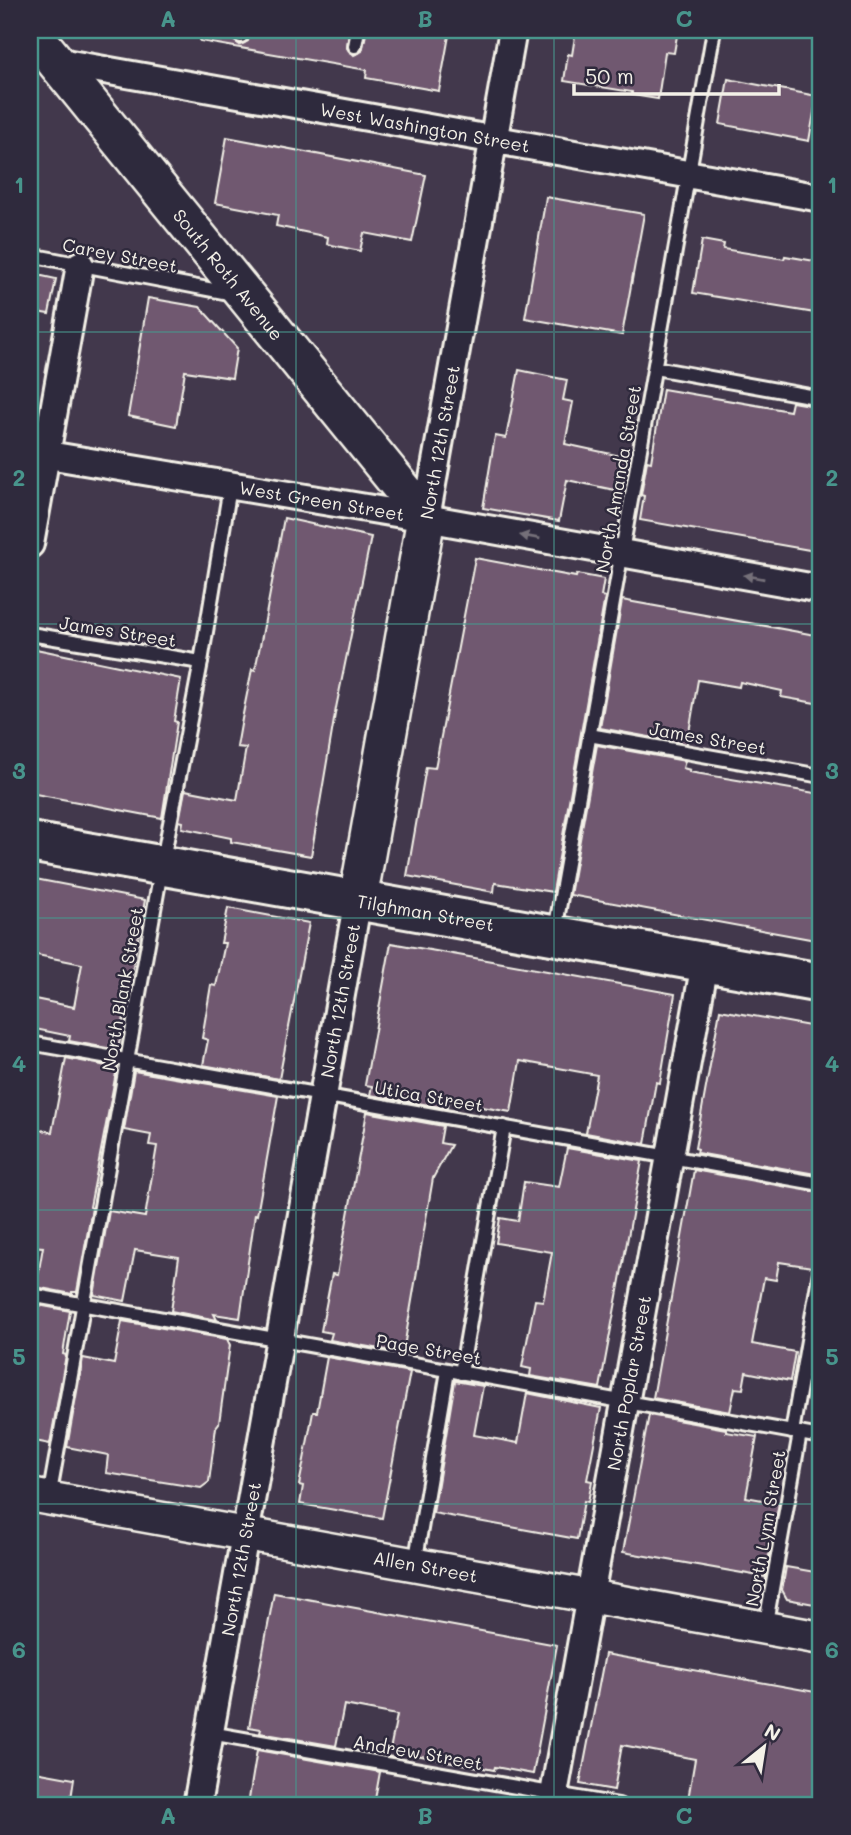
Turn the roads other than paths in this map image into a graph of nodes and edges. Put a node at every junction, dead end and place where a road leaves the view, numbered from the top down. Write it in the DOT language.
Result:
graph roads {
  1 [pos="30,30"];
  2 [pos="358,30"];
  3 [pos="513,30"];
  4 [pos="714,30"];
  5 [pos="355,46"];
  6 [pos="43,60"];
  7 [pos="494,140"];
  8 [pos="689,175"];
  9 [pos="821,198"];
  10 [pos="30,255"];
  11 [pos="80,265"];
  12 [pos="245,296"];
  13 [pos="656,368"];
  14 [pos="821,398"];
  15 [pos="37,453"];
  16 [pos="230,487"];
  17 [pos="426,518"];
  18 [pos="30,544"];
  19 [pos="623,553"];
  20 [pos="821,589"];
  21 [pos="30,634"];
  22 [pos="201,662"];
  23 [pos="589,735"];
  24 [pos="821,776"];
  25 [pos="30,842"];
  26 [pos="162,865"];
  27 [pos="358,899"];
  28 [pos="555,935"];
  29 [pos="705,963"];
  30 [pos="821,983"];
  31 [pos="30,1043"];
  32 [pos="127,1060"];
  33 [pos="323,1095"];
  34 [pos="504,1127"];
  35 [pos="668,1157"];
  36 [pos="821,1184"];
  37 [pos="821,1266"];
  38 [pos="30,1295"];
  39 [pos="84,1305"];
  40 [pos="279,1340"];
  41 [pos="454,1372"];
  42 [pos="625,1402"];
  43 [pos="796,1433"];
  44 [pos="821,1437"];
  45 [pos="39,1496"];
  46 [pos="245,1533"];
  47 [pos="415,1564"];
  48 [pos="590,1596"];
  49 [pos="765,1628"];
  50 [pos="821,1638"];
  51 [pos="210,1733"];
  52 [pos="553,1800"];
  53 [pos="197,1805"];
  54 [pos="620,1805"];
  1 -- 6 [label="main road, South Roth Avenue"];
  2 -- 5 [label="lane"];
  3 -- 7 [label="street, North 12th Street"];
  4 -- 8 [label="lane, North Amanda Street"];
  6 -- 7 [label="street, West Washington Street"];
  6 -- 12 [label="main road, South Roth Avenue"];
  7 -- 8 [label="street, West Washington Street"];
  7 -- 17 [label="street, North 12th Street"];
  8 -- 9 [label="street, West Washington Street"];
  8 -- 13 [label="lane, North Amanda Street"];
  10 -- 11 [label="lane, Carey Street"];
  11 -- 12 [label="lane, Carey Street"];
  11 -- 15 [label="street"];
  12 -- 17 [label="main road, South Roth Avenue"];
  13 -- 14 [label="lane"];
  13 -- 19 [label="lane, North Amanda Street"];
  15 -- 16 [label="street, West Green Street"];
  15 -- 18 [label="street"];
  16 -- 17 [label="street, West Green Street"];
  16 -- 22 [label="lane, North Blank Street"];
  19 -- 17 [label="street, West Green Street, one-way"];
  17 -- 27 [label="main road, North 12th Street"];
  20 -- 19 [label="street, West Green Street, one-way"];
  19 -- 23 [label="lane, North Amanda Street"];
  21 -- 22 [label="lane, James Street"];
  22 -- 26 [label="lane, North Blank Street"];
  23 -- 24 [label="lane, James Street"];
  23 -- 28 [label="lane, North Amanda Street"];
  25 -- 26 [label="main road, Tilghman Street"];
  26 -- 27 [label="main road, Tilghman Street"];
  26 -- 32 [label="lane, North Blank Street"];
  27 -- 28 [label="main road, Tilghman Street"];
  27 -- 33 [label="street, North 12th Street"];
  28 -- 29 [label="main road, Tilghman Street"];
  29 -- 30 [label="main road, Tilghman Street"];
  29 -- 35 [label="street, North Poplar Street"];
  31 -- 32 [label="lane, Utica Street"];
  32 -- 33 [label="lane, Utica Street"];
  32 -- 39 [label="lane, North Blank Street"];
  33 -- 34 [label="lane, Utica Street"];
  33 -- 40 [label="street, North 12th Street"];
  34 -- 35 [label="lane, Utica Street"];
  34 -- 41 [label="lane"];
  35 -- 36 [label="lane, Utica Street"];
  35 -- 42 [label="street, North Poplar Street"];
  37 -- 43 [label="lane, North Lynn Street"];
  38 -- 39 [label="lane, Page Street"];
  39 -- 40 [label="lane, Page Street"];
  39 -- 45 [label="lane, North Blank Street"];
  40 -- 41 [label="lane, Page Street"];
  40 -- 46 [label="street, North 12th Street"];
  41 -- 42 [label="lane, Page Street"];
  41 -- 47 [label="lane"];
  42 -- 43 [label="lane, Page Street"];
  42 -- 48 [label="street, North Poplar Street"];
  43 -- 44 [label="lane, Page Street"];
  43 -- 49 [label="lane, North Lynn Street"];
  45 -- 46 [label="street, Allen Street"];
  46 -- 47 [label="street, Allen Street"];
  46 -- 51 [label="street, North 12th Street"];
  47 -- 48 [label="street, Allen Street"];
  48 -- 49 [label="street, Allen Street"];
  48 -- 52 [label="street, North Poplar Street"];
  49 -- 50 [label="street, Allen Street"];
  51 -- 52 [label="lane, Andrew Street"];
  51 -- 53 [label="street, North 12th Street"];
  52 -- 54 [label="lane, Andrew Street"];
}
